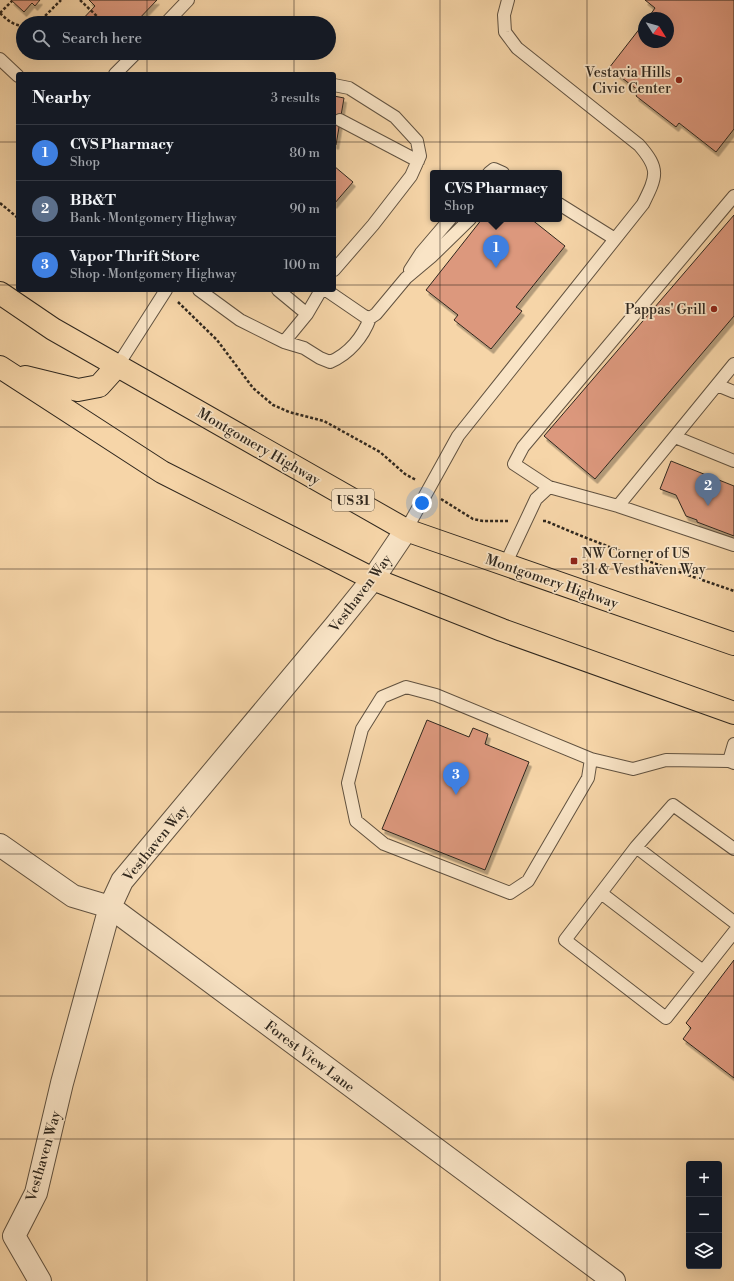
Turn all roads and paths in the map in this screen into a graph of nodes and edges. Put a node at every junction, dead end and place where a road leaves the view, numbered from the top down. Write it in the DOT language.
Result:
graph roads {
  1 [pos="61,0"];
  2 [pos="80,0"];
  3 [pos="188,0"];
  4 [pos="508,0"];
  5 [pos="12,1"];
  6 [pos="0,13"];
  7 [pos="45,16"];
  8 [pos="97,16"];
  9 [pos="173,16"];
  10 [pos="16,25"];
  11 [pos="0,59"];
  12 [pos="129,60"];
  13 [pos="118,72"];
  14 [pos="16,74"];
  15 [pos="336,84"];
  16 [pos="340,120"];
  17 [pos="418,161"];
  18 [pos="734,196"];
  19 [pos="0,203"];
  20 [pos="562,206"];
  21 [pos="16,216"];
  22 [pos="447,222"];
  23 [pos="467,222"];
  24 [pos="615,238"];
  25 [pos="336,268"];
  26 [pos="403,282"];
  27 [pos="165,292"];
  28 [pos="202,292"];
  29 [pos="280,292"];
  30 [pos="320,292"];
  31 [pos="329,292"];
  32 [pos="0,293"];
  33 [pos="307,314"];
  34 [pos="370,318"];
  35 [pos="284,342"];
  36 [pos="734,364"];
  37 [pos="118,365"];
  38 [pos="3,370"];
  39 [pos="717,385"];
  40 [pos="734,392"];
  41 [pos="674,437"];
  42 [pos="734,462"];
  43 [pos="549,487"];
  44 [pos="618,506"];
  45 [pos="406,530"];
  46 [pos="734,545"];
  47 [pos="505,565"];
  48 [pos="373,579"];
  49 [pos="734,644"];
  50 [pos="734,713"];
  51 [pos="734,744"];
  52 [pos="591,759"];
  53 [pos="731,762"];
  54 [pos="0,845"];
  55 [pos="636,847"];
  56 [pos="734,849"];
  57 [pos="601,893"];
  58 [pos="110,907"];
  59 [pos="734,922"];
  60 [pos="734,932"];
  61 [pos="703,971"];
  62 [pos="7,1234"];
  63 [pos="40,1281"];
  64 [pos="614,1281"];
  1 -- 7 [label="path"];
  2 -- 8 [label="path"];
  3 -- 9 [label="lane"];
  4 -- 24 [label="lane"];
  5 -- 6 [label="path"];
  6 -- 10 [label="path"];
  11 -- 14 [label="lane"];
  12 -- 13 [label="lane"];
  15 -- 17 [label="lane"];
  16 -- 17 [label="lane"];
  17 -- 25 [label="lane"];
  18 -- 43 [label="lane"];
  19 -- 21 [label="path"];
  20 -- 24 [label="lane"];
  22 -- 26 [label="lane"];
  23 -- 26 [label="lane"];
  24 -- 45 [label="lane"];
  26 -- 34 [label="lane"];
  27 -- 37 [label="lane"];
  28 -- 35 [label="lane"];
  29 -- 33 [label="lane"];
  30 -- 33 [label="lane"];
  31 -- 34 [label="lane"];
  32 -- 37 [label="main road, Montgomery Highway / US 31"];
  33 -- 35 [label="lane"];
  34 -- 35 [label="lane"];
  36 -- 39 [label="lane"];
  37 -- 38 [label="main road"];
  37 -- 45 [label="main road, Montgomery Highway / US 31"];
  38 -- 48 [label="main road"];
  39 -- 40 [label="lane"];
  39 -- 41 [label="lane"];
  41 -- 42 [label="lane"];
  41 -- 44 [label="lane"];
  43 -- 44 [label="lane"];
  43 -- 47 [label="lane"];
  44 -- 46 [label="lane"];
  45 -- 47 [label="main road, Montgomery Highway / US 31"];
  45 -- 48 [label="street, Vesthaven Way"];
  47 -- 49 [label="main road, Montgomery Highway / US 31"];
  48 -- 50 [label="main road"];
  48 -- 58 [label="street, Vesthaven Way"];
  51 -- 53 [label="lane"];
  52 -- 52 [label="lane"];
  52 -- 53 [label="lane"];
  54 -- 58 [label="street, Forest View Lane"];
  55 -- 56 [label="lane"];
  55 -- 57 [label="lane"];
  55 -- 59 [label="lane"];
  57 -- 61 [label="lane"];
  57 -- 61 [label="lane"];
  58 -- 62 [label="street, Vesthaven Way"];
  58 -- 64 [label="street, Forest View Lane"];
  60 -- 61 [label="lane"];
  62 -- 63 [label="street, Vesthaven Way"];
}
